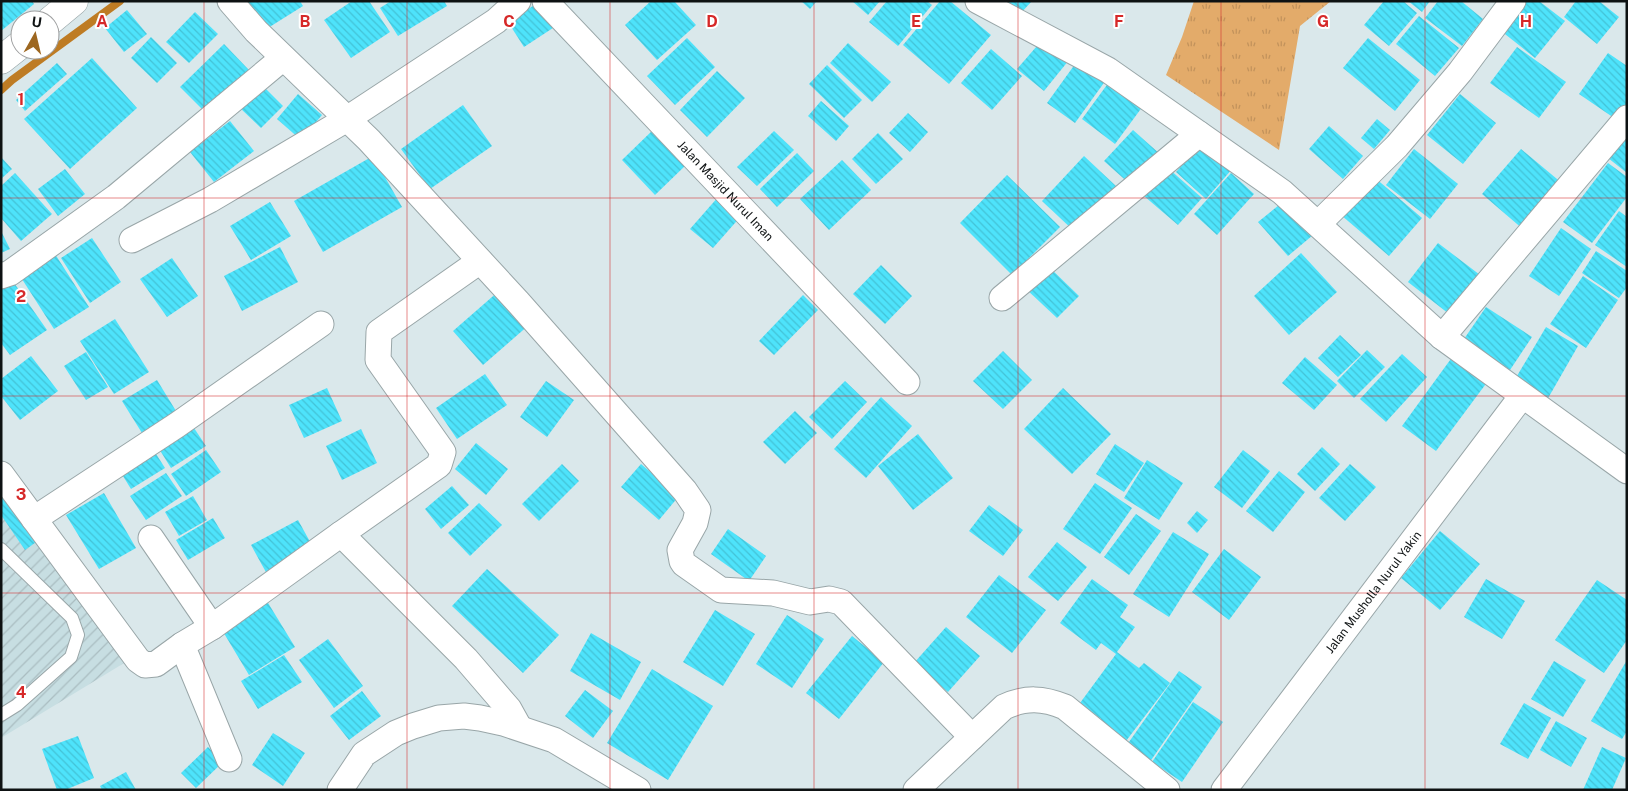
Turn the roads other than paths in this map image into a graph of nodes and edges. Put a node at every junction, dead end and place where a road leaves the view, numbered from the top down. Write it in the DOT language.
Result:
graph roads {
  1 [pos="74,1"];
  2 [pos="230,1"];
  3 [pos="518,1"];
  4 [pos="545,1"];
  5 [pos="978,1"];
  6 [pos="1513,1"];
  7 [pos="492,11"];
  8 [pos="60,13"];
  9 [pos="284,58"];
  10 [pos="1627,118"];
  11 [pos="347,119"];
  12 [pos="1199,134"];
  13 [pos="1318,224"];
  14 [pos="132,240"];
  15 [pos="480,261"];
  16 [pos="1,276"];
  17 [pos="1002,298"];
  18 [pos="321,324"];
  19 [pos="1442,337"];
  20 [pos="906,382"];
  21 [pos="1522,396"];
  22 [pos="1627,471"];
  23 [pos="1,474"];
  24 [pos="34,519"];
  25 [pos="342,534"];
  26 [pos="151,538"];
  27 [pos="1,549"];
  28 [pos="212,627"];
  29 [pos="182,645"];
  30 [pos="1,715"];
  31 [pos="519,727"];
  32 [pos="972,737"];
  33 [pos="229,759"];
  34 [pos="340,790"];
  35 [pos="638,790"];
  36 [pos="916,790"];
  37 [pos="1167,790"];
  38 [pos="1224,790"];
  1 -- 8 [label="main road"];
  2 -- 9 [label="street"];
  3 -- 7 [label="street"];
  4 -- 20 [label="street, Jalan Masjid Nurul Iman"];
  5 -- 12 [label="street"];
  6 -- 13 [label="street"];
  7 -- 11 [label="street"];
  9 -- 11 [label="street"];
  9 -- 16 [label="street"];
  10 -- 19 [label="street"];
  11 -- 14 [label="street"];
  11 -- 15 [label="street"];
  12 -- 13 [label="street"];
  12 -- 17 [label="street"];
  13 -- 19 [label="street"];
  15 -- 25 [label="street"];
  15 -- 32 [label="street"];
  18 -- 24 [label="street"];
  19 -- 21 [label="street"];
  21 -- 22 [label="street"];
  21 -- 38 [label="street, Jalan Musholla Nurul Yakin"];
  23 -- 24 [label="street"];
  24 -- 29 [label="street"];
  25 -- 28 [label="street"];
  25 -- 31 [label="street"];
  26 -- 28 [label="street"];
  27 -- 30 [label="lane"];
  28 -- 29 [label="street"];
  29 -- 33 [label="street"];
  31 -- 34 [label="street"];
  31 -- 35 [label="street"];
  32 -- 36 [label="street"];
  32 -- 37 [label="street"];
}
